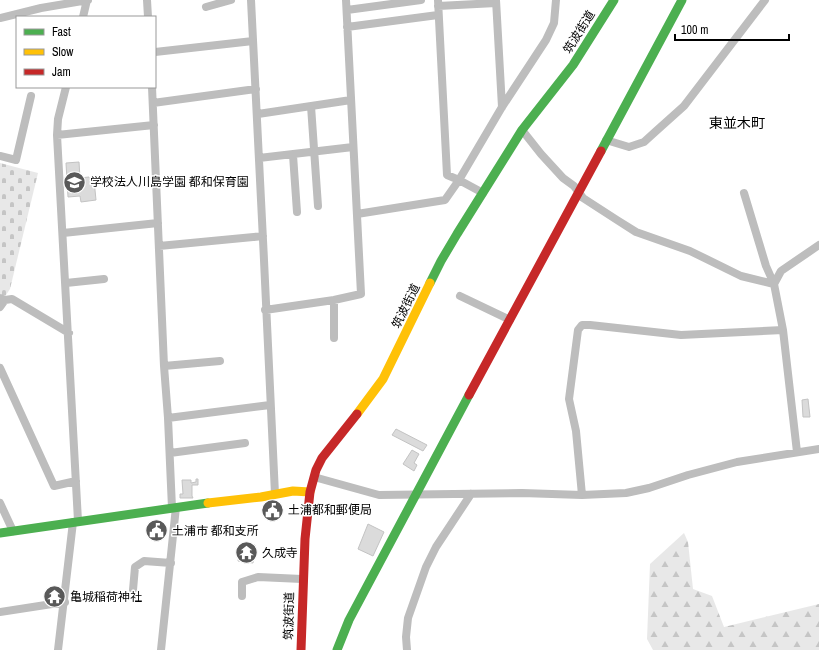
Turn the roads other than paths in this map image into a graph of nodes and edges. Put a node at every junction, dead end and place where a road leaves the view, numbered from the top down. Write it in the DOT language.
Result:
graph roads {
  1 [pos="88,0"];
  2 [pos="147,0"];
  3 [pos="231,0"];
  4 [pos="251,0"];
  5 [pos="346,0"];
  6 [pos="421,0"];
  7 [pos="556,0"];
  8 [pos="614,0"];
  9 [pos="682,0"];
  10 [pos="765,0"];
  11 [pos="496,2"];
  12 [pos="206,7"];
  13 [pos="438,7"];
  14 [pos="347,10"];
  15 [pos="83,16"];
  16 [pos="148,16"];
  17 [pos="0,18"];
  18 [pos="347,27"];
  19 [pos="253,41"];
  20 [pos="156,52"];
  21 [pos="66,88"];
  22 [pos="152,88"];
  23 [pos="256,89"];
  24 [pos="30,96"];
  25 [pos="351,100"];
  26 [pos="152,103"];
  27 [pos="311,106"];
  28 [pos="502,107"];
  29 [pos="258,114"];
  30 [pos="154,125"];
  31 [pos="522,130"];
  32 [pos="57,134"];
  33 [pos="606,140"];
  34 [pos="353,146"];
  35 [pos="314,152"];
  36 [pos="293,155"];
  37 [pos="0,156"];
  38 [pos="259,158"];
  39 [pos="459,180"];
  40 [pos="578,192"];
  41 [pos="483,193"];
  42 [pos="744,193"];
  43 [pos="318,206"];
  44 [pos="297,212"];
  45 [pos="357,214"];
  46 [pos="158,223"];
  47 [pos="64,233"];
  48 [pos="263,236"];
  49 [pos="819,245"];
  50 [pos="159,246"];
  51 [pos="104,279"];
  52 [pos="66,283"];
  53 [pos="774,284"];
  54 [pos="460,296"];
  55 [pos="334,300"];
  56 [pos="2,302"];
  57 [pos="265,310"];
  58 [pos="510,320"];
  59 [pos="783,330"];
  60 [pos="69,333"];
  61 [pos="334,338"];
  62 [pos="220,361"];
  63 [pos="164,366"];
  64 [pos="0,368"];
  65 [pos="270,405"];
  66 [pos="168,418"];
  67 [pos="245,443"];
  68 [pos="819,449"];
  69 [pos="797,452"];
  70 [pos="170,453"];
  71 [pos="314,477"];
  72 [pos="76,481"];
  73 [pos="310,492"];
  74 [pos="416,493"];
  75 [pos="275,494"];
  76 [pos="471,494"];
  77 [pos="582,495"];
  78 [pos="0,503"];
  79 [pos="174,507"];
  80 [pos="76,521"];
  81 [pos="13,531"];
  82 [pos="0,533"];
  83 [pos="171,563"];
  84 [pos="302,579"];
  85 [pos="132,590"];
  86 [pos="242,596"];
  87 [pos="64,602"];
  88 [pos="0,612"];
  89 [pos="58,650"];
  90 [pos="161,650"];
  91 [pos="301,650"];
  92 [pos="337,650"];
  93 [pos="408,650"];
  1 -- 15 [label="street"];
  1 -- 17 [label="street"];
  2 -- 16 [label="street"];
  3 -- 12 [label="street"];
  4 -- 19 [label="street"];
  5 -- 14 [label="street"];
  6 -- 14 [label="street"];
  7 -- 28 [label="street"];
  8 -- 31 [label="street, 筑波街道"];
  9 -- 33 [label="street"];
  10 -- 33 [label="street"];
  11 -- 13 [label="street"];
  11 -- 28 [label="street"];
  13 -- 18 [label="street"];
  13 -- 39 [label="street"];
  14 -- 18 [label="street"];
  18 -- 25 [label="street"];
  19 -- 20 [label="street"];
  19 -- 23 [label="street"];
  21 -- 32 [label="street"];
  22 -- 26 [label="street"];
  23 -- 26 [label="street"];
  23 -- 29 [label="street"];
  24 -- 37 [label="street"];
  25 -- 27 [label="street"];
  25 -- 34 [label="street"];
  26 -- 30 [label="street"];
  27 -- 29 [label="street"];
  27 -- 35 [label="street"];
  28 -- 39 [label="street"];
  29 -- 38 [label="street"];
  30 -- 32 [label="street"];
  30 -- 46 [label="street"];
  31 -- 40 [label="street"];
  31 -- 41 [label="street, 筑波街道"];
  32 -- 47 [label="street"];
  33 -- 40 [label="street"];
  34 -- 35 [label="street"];
  34 -- 45 [label="street"];
  35 -- 36 [label="street"];
  35 -- 43 [label="street"];
  36 -- 38 [label="street"];
  36 -- 44 [label="street"];
  38 -- 48 [label="street"];
  39 -- 41 [label="street"];
  39 -- 45 [label="street"];
  40 -- 53 [label="street"];
  40 -- 58 [label="street"];
  41 -- 71 [label="street, 筑波街道"];
  42 -- 53 [label="street"];
  45 -- 55 [label="street"];
  46 -- 47 [label="street"];
  46 -- 50 [label="street"];
  47 -- 52 [label="street"];
  48 -- 50 [label="street"];
  48 -- 57 [label="street"];
  49 -- 53 [label="street"];
  50 -- 63 [label="street"];
  51 -- 52 [label="street"];
  52 -- 60 [label="street"];
  53 -- 59 [label="street"];
  54 -- 58 [label="street"];
  55 -- 57 [label="street"];
  55 -- 61 [label="street"];
  56 -- 60 [label="street"];
  57 -- 65 [label="street"];
  58 -- 74 [label="street"];
  59 -- 69 [label="street"];
  59 -- 77 [label="street"];
  60 -- 72 [label="street"];
  62 -- 63 [label="street"];
  63 -- 66 [label="street"];
  64 -- 72 [label="street"];
  65 -- 66 [label="street"];
  65 -- 75 [label="street"];
  66 -- 70 [label="street"];
  67 -- 70 [label="street"];
  68 -- 69 [label="street"];
  69 -- 77 [label="street"];
  70 -- 79 [label="street"];
  71 -- 73 [label="street, 筑波街道"];
  71 -- 74 [label="street"];
  72 -- 80 [label="street"];
  73 -- 75 [label="street"];
  73 -- 84 [label="street, 筑波街道"];
  74 -- 76 [label="street"];
  74 -- 92 [label="street"];
  75 -- 79 [label="street"];
  76 -- 77 [label="street"];
  76 -- 93 [label="street"];
  78 -- 81 [label="street"];
  79 -- 80 [label="street"];
  79 -- 83 [label="street"];
  80 -- 81 [label="street"];
  80 -- 87 [label="street"];
  81 -- 82 [label="street"];
  83 -- 85 [label="street"];
  83 -- 90 [label="street"];
  84 -- 86 [label="street"];
  84 -- 91 [label="street, 筑波街道"];
  87 -- 88 [label="street"];
  87 -- 89 [label="street"];
}
